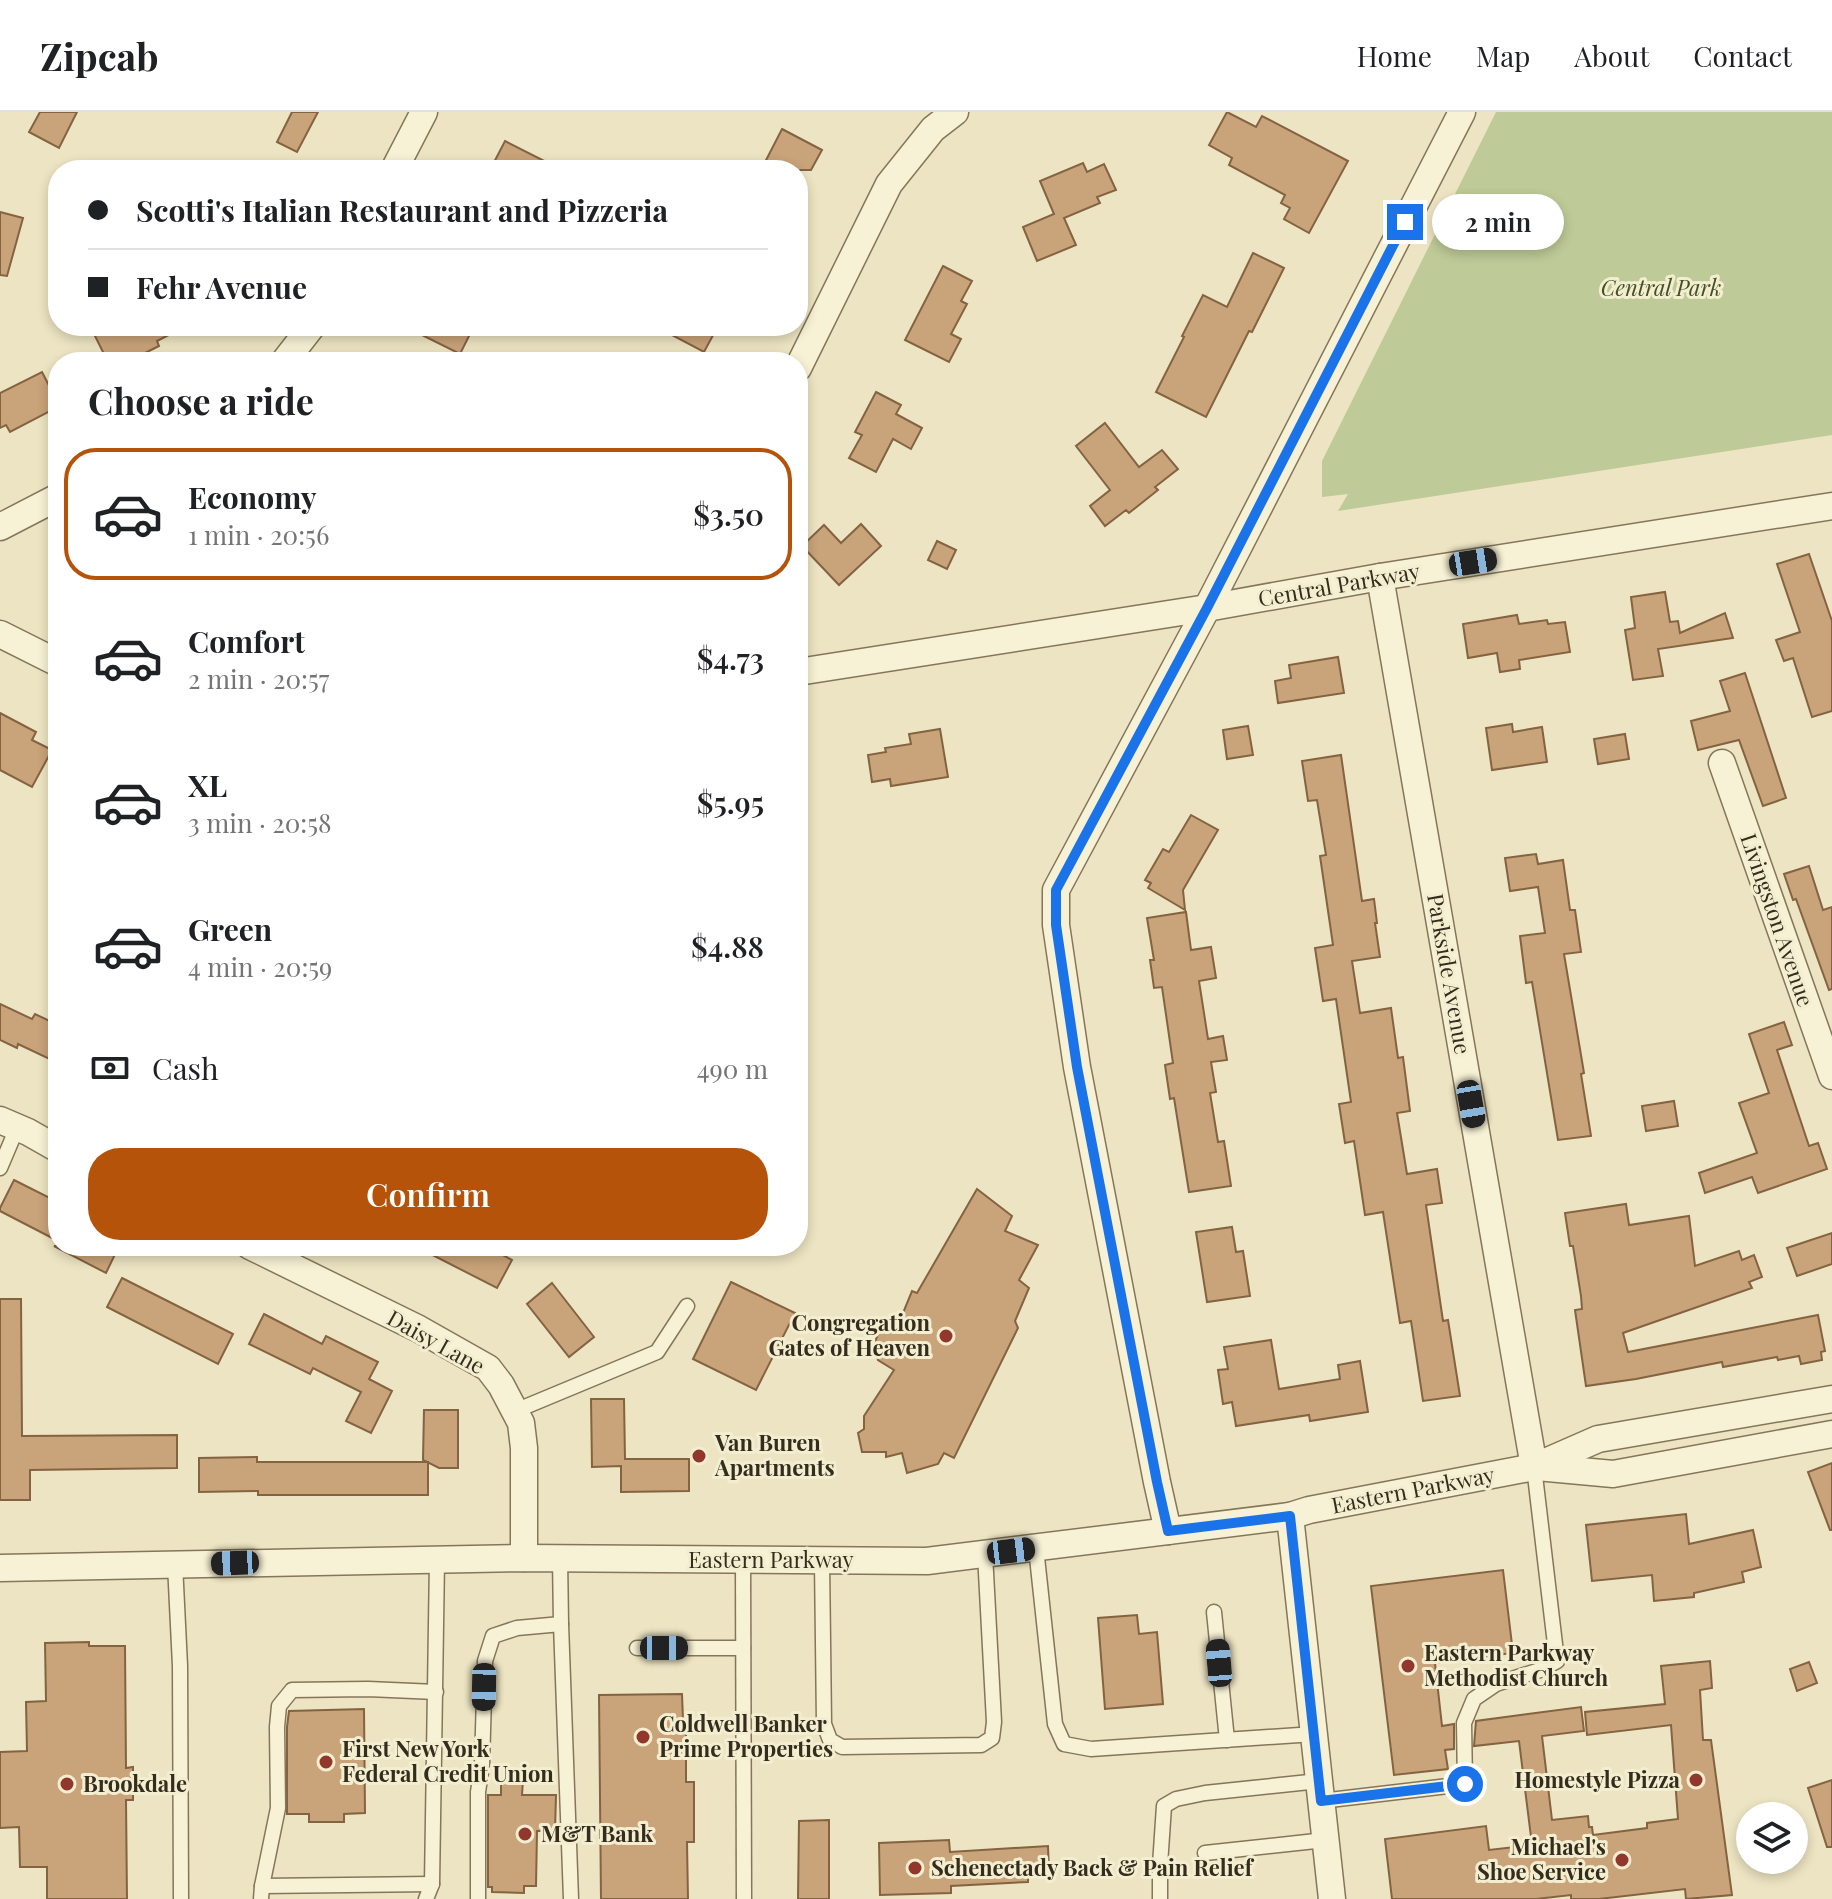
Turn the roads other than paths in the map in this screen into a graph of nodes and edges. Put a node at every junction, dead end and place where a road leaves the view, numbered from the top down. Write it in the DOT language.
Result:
graph roads {
  1 [pos="424,112"];
  2 [pos="955,112"];
  3 [pos="1462,112"];
  4 [pos="399,160"];
  5 [pos="304,336"];
  6 [pos="292,352"];
  7 [pos="806,352"];
  8 [pos="48,502"];
  9 [pos="1832,506"];
  10 [pos="0,527"];
  11 [pos="1380,577"];
  12 [pos="1207,608"];
  13 [pos="0,634"];
  14 [pos="48,658"];
  15 [pos="808,670"];
  16 [pos="1722,763"];
  17 [pos="1832,1076"];
  18 [pos="8,1124"];
  19 [pos="48,1140"];
  20 [pos="0,1168"];
  21 [pos="270,1256"];
  22 [pos="687,1306"];
  23 [pos="1832,1399"];
  24 [pos="515,1411"];
  25 [pos="1832,1434"];
  26 [pos="1534,1467"];
  27 [pos="1290,1516"];
  28 [pos="1168,1531"];
  29 [pos="1036,1548"];
  30 [pos="985,1554"];
  31 [pos="524,1558"];
  32 [pos="560,1558"];
  33 [pos="437,1560"];
  34 [pos="743,1561"];
  35 [pos="822,1561"];
  36 [pos="175,1564"];
  37 [pos="0,1568"];
  38 [pos="1214,1612"];
  39 [pos="561,1624"];
  40 [pos="637,1648"];
  41 [pos="743,1648"];
  42 [pos="436,1692"];
  43 [pos="1314,1734"];
  44 [pos="1227,1740"];
  45 [pos="1320,1791"];
  46 [pos="1325,1840"];
  47 [pos="1205,1853"];
  48 [pos="432,1884"];
  49 [pos="262,1892"];
  50 [pos="181,1899"];
  51 [pos="426,1899"];
  52 [pos="478,1899"];
  53 [pos="571,1899"];
  54 [pos="744,1899"];
  55 [pos="1160,1899"];
  56 [pos="1332,1899"];
  1 -- 4 [label="street"];
  2 -- 7 [label="street"];
  3 -- 12 [label="street"];
  5 -- 6 [label="street"];
  8 -- 10 [label="street"];
  9 -- 11 [label="street, Central Parkway"];
  11 -- 12 [label="street, Central Parkway"];
  11 -- 26 [label="street, Parkside Avenue"];
  12 -- 15 [label="street, Central Parkway"];
  12 -- 28 [label="street"];
  13 -- 14 [label="street"];
  16 -- 17 [label="street, Livingston Avenue"];
  18 -- 19 [label="street"];
  18 -- 20 [label="lane"];
  21 -- 24 [label="street, Daisy Lane"];
  22 -- 24 [label="lane"];
  23 -- 26 [label="street, Eastern Parkway"];
  24 -- 31 [label="street, Daisy Lane"];
  25 -- 26 [label="street, Eastern Parkway"];
  26 -- 27 [label="street, Eastern Parkway"];
  26 -- 45 [label="lane"];
  27 -- 28 [label="street, Eastern Parkway"];
  27 -- 43 [label="street"];
  28 -- 29 [label="street, Eastern Parkway"];
  29 -- 30 [label="street, Eastern Parkway"];
  29 -- 44 [label="lane"];
  30 -- 35 [label="street, Eastern Parkway"];
  30 -- 35 [label="lane"];
  31 -- 32 [label="street, Eastern Parkway"];
  31 -- 33 [label="street, Eastern Parkway"];
  32 -- 34 [label="street, Eastern Parkway"];
  32 -- 39 [label="lane"];
  33 -- 36 [label="street, Eastern Parkway"];
  33 -- 42 [label="lane"];
  34 -- 35 [label="street, Eastern Parkway"];
  34 -- 41 [label="lane"];
  36 -- 37 [label="street, Eastern Parkway"];
  36 -- 50 [label="lane"];
  38 -- 44 [label="lane"];
  39 -- 52 [label="lane"];
  39 -- 53 [label="lane"];
  40 -- 41 [label="lane"];
  41 -- 54 [label="lane"];
  42 -- 48 [label="lane"];
  42 -- 49 [label="lane"];
  43 -- 44 [label="lane"];
  43 -- 45 [label="street"];
  45 -- 46 [label="street"];
  45 -- 55 [label="lane"];
  46 -- 47 [label="lane"];
  46 -- 56 [label="street"];
  48 -- 49 [label="lane"];
  48 -- 51 [label="lane"];
}
